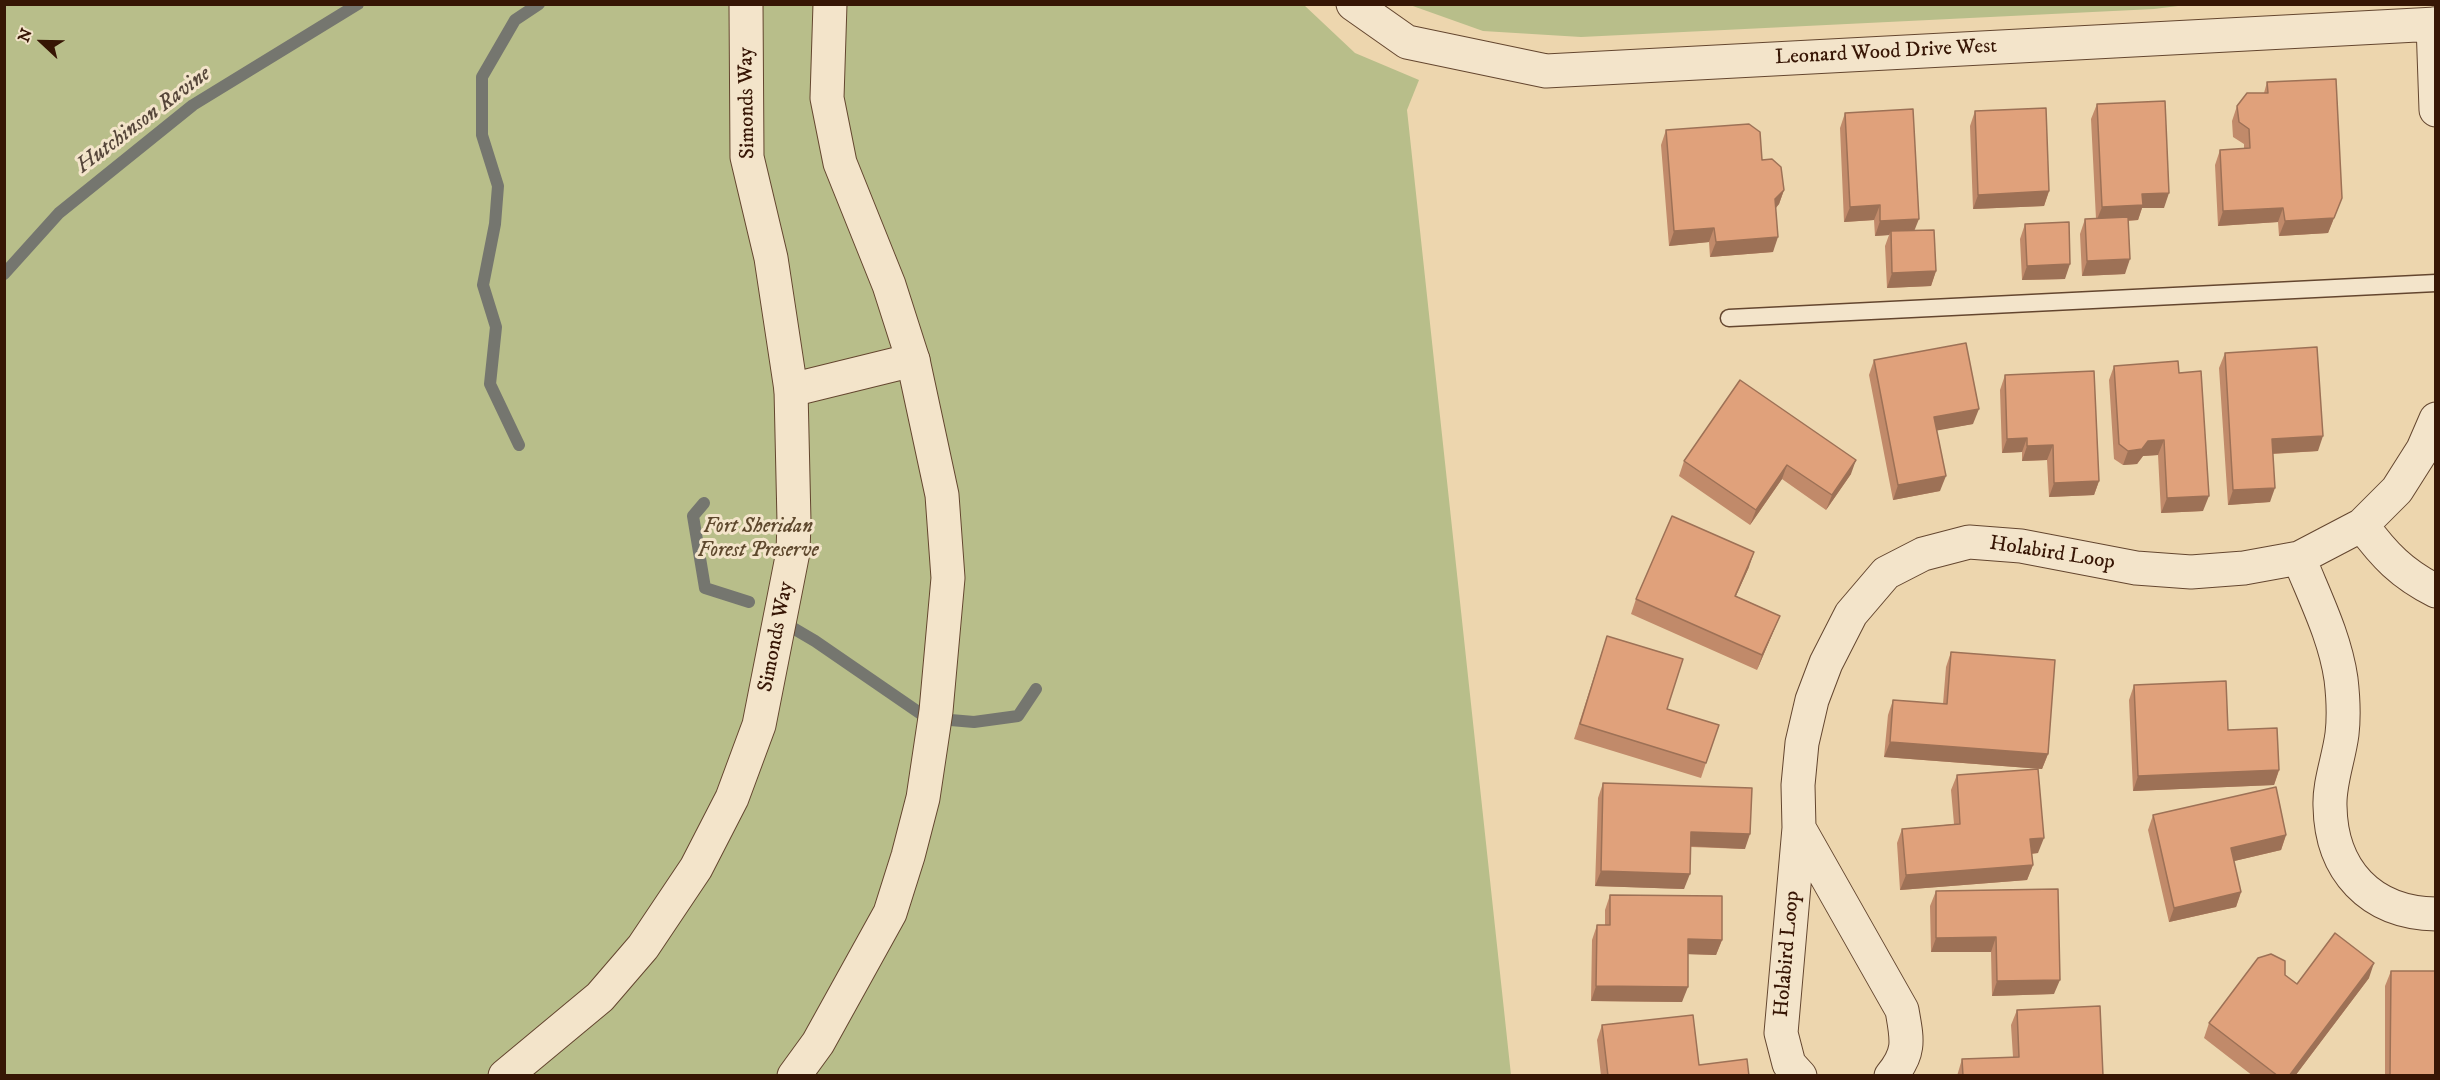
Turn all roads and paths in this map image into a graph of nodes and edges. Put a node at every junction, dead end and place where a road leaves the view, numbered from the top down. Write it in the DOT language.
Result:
graph roads {
  1 [pos="746,4"];
  2 [pos="830,4"];
  3 [pos="1353,4"];
  4 [pos="2315,4"];
  5 [pos="2434,24"];
  6 [pos="2267,33"];
  7 [pos="2436,110"];
  8 [pos="2436,283"];
  9 [pos="1729,318"];
  10 [pos="913,360"];
  11 [pos="791,390"];
  12 [pos="2436,419"];
  13 [pos="2362,525"];
  14 [pos="2299,558"];
  15 [pos="2436,591"];
  16 [pos="1799,828"];
  17 [pos="2436,914"];
  18 [pos="505,1076"];
  19 [pos="794,1076"];
  20 [pos="1800,1076"];
  21 [pos="1891,1076"];
  1 -- 11 [label="street, Simonds Way"];
  2 -- 10 [label="street"];
  3 -- 6 [label="street, Leonard Wood Drive West"];
  4 -- 6 [label="street"];
  5 -- 6 [label="street, Leonard Wood Drive West"];
  5 -- 7 [label="street"];
  8 -- 9 [label="lane"];
  10 -- 11 [label="street"];
  10 -- 19 [label="street"];
  11 -- 18 [label="street, Simonds Way"];
  12 -- 13 [label="street, Holabird Loop"];
  13 -- 14 [label="street, Holabird Loop"];
  13 -- 15 [label="street"];
  14 -- 16 [label="street, Holabird Loop"];
  14 -- 17 [label="street"];
  16 -- 20 [label="street, Holabird Loop"];
  16 -- 21 [label="street, Holabird Loop"];
}
